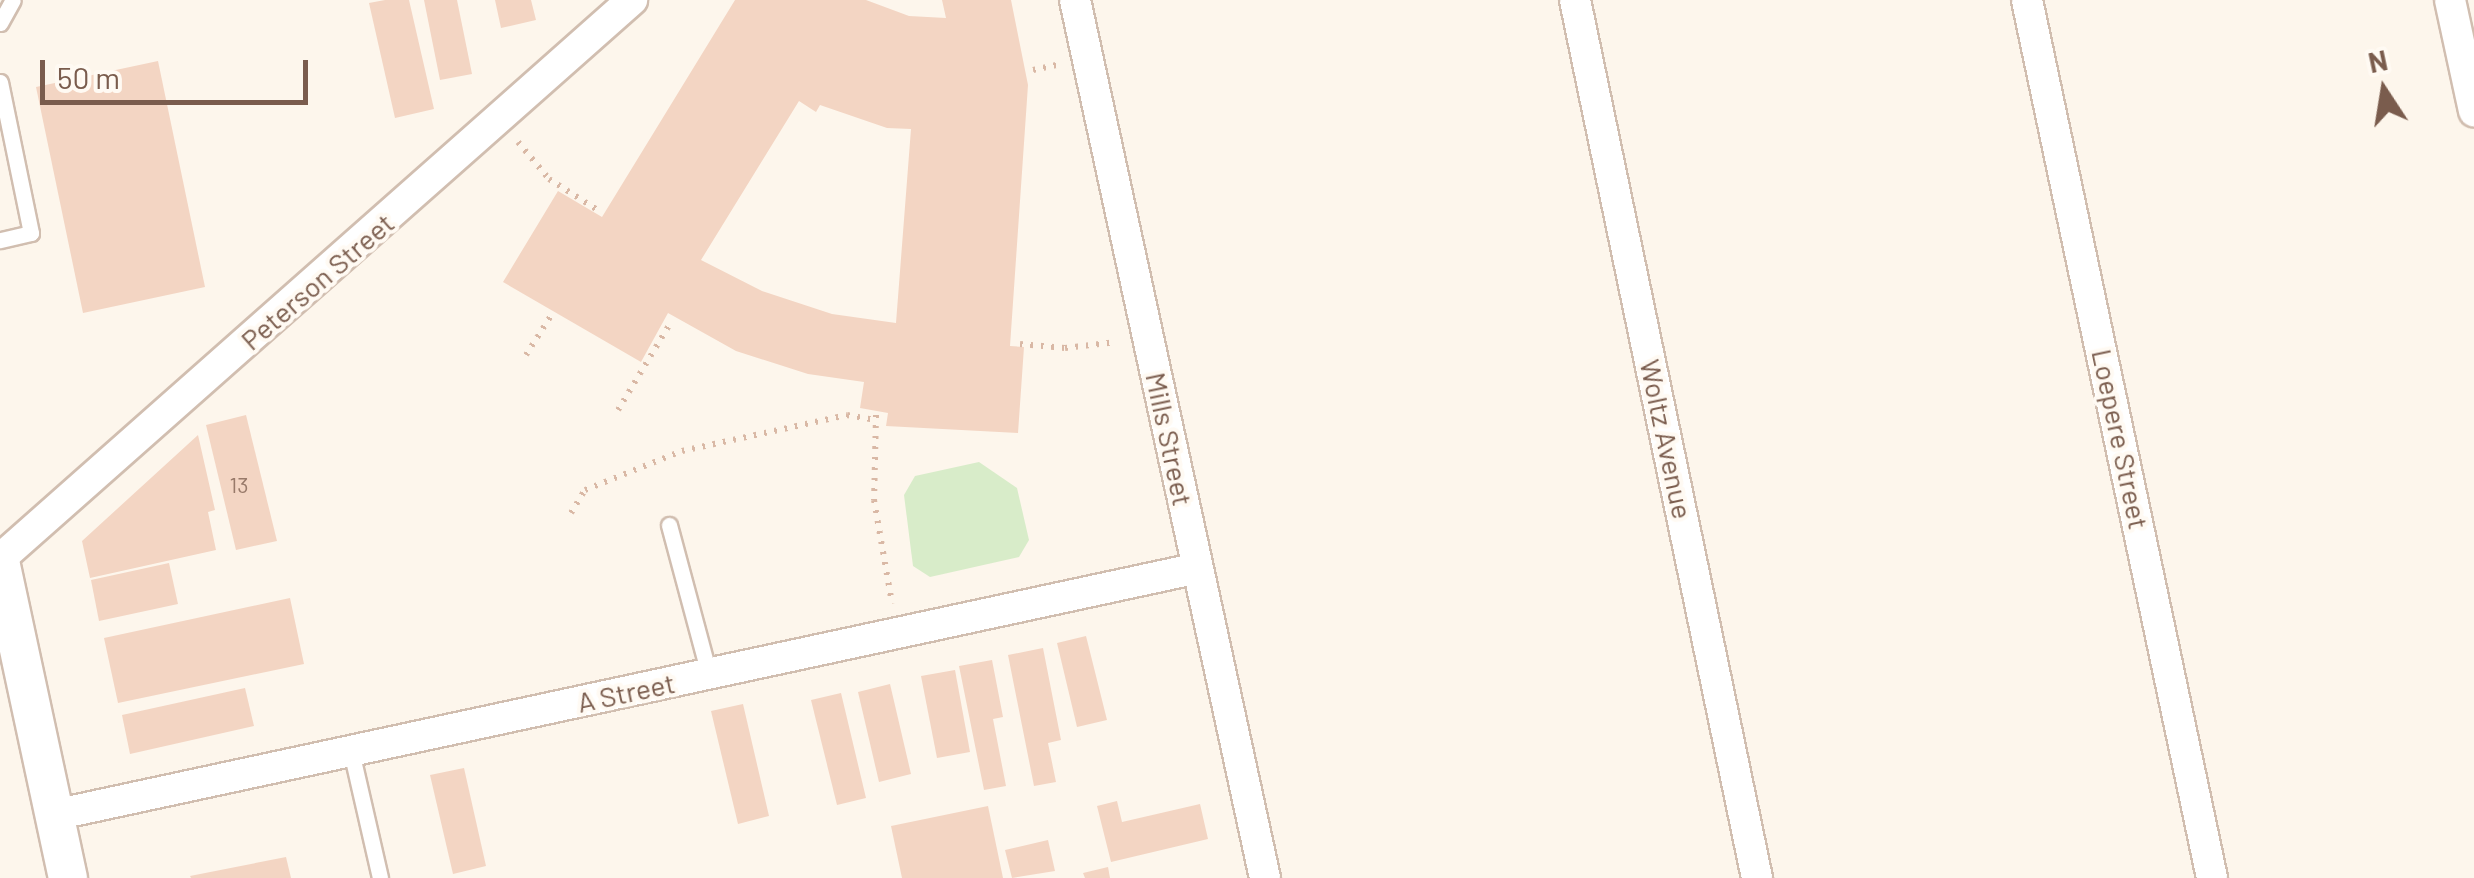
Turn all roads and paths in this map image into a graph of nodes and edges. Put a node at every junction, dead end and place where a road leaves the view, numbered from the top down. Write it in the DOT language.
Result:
graph roads {
  1 [pos="12,0"];
  2 [pos="632,0"];
  3 [pos="1075,0"];
  4 [pos="1576,0"];
  5 [pos="2027,0"];
  6 [pos="2450,0"];
  7 [pos="0,23"];
  8 [pos="1062,64"];
  9 [pos="1033,70"];
  10 [pos="0,82"];
  11 [pos="2474,112"];
  12 [pos="514,136"];
  13 [pos="599,211"];
  14 [pos="0,240"];
  15 [pos="552,314"];
  16 [pos="671,322"];
  17 [pos="1121,341"];
  18 [pos="1020,344"];
  19 [pos="526,354"];
  20 [pos="618,410"];
  21 [pos="571,513"];
  22 [pos="669,525"];
  23 [pos="0,560"];
  24 [pos="1198,568"];
  25 [pos="894,610"];
  26 [pos="709,674"];
  27 [pos="351,751"];
  28 [pos="54,815"];
  29 [pos="68,878"];
  30 [pos="380,878"];
  31 [pos="1265,878"];
  32 [pos="1757,878"];
  33 [pos="2212,878"];
  1 -- 7 [label="lane"];
  2 -- 23 [label="street, Peterson Street"];
  3 -- 24 [label="street, Mills Street"];
  4 -- 32 [label="street, Woltz Avenue"];
  5 -- 33 [label="street, Loepere Street"];
  6 -- 11 [label="street"];
  8 -- 9 [label="path"];
  10 -- 14 [label="lane"];
  12 -- 13 [label="path"];
  15 -- 19 [label="path"];
  16 -- 20 [label="path"];
  17 -- 18 [label="path"];
  21 -- 25 [label="path"];
  22 -- 26 [label="lane"];
  23 -- 28 [label="street"];
  24 -- 26 [label="street, A Street"];
  24 -- 31 [label="street, Mills Street"];
  26 -- 27 [label="street, A Street"];
  27 -- 28 [label="street, A Street"];
  27 -- 30 [label="lane"];
  28 -- 29 [label="street"];
}
